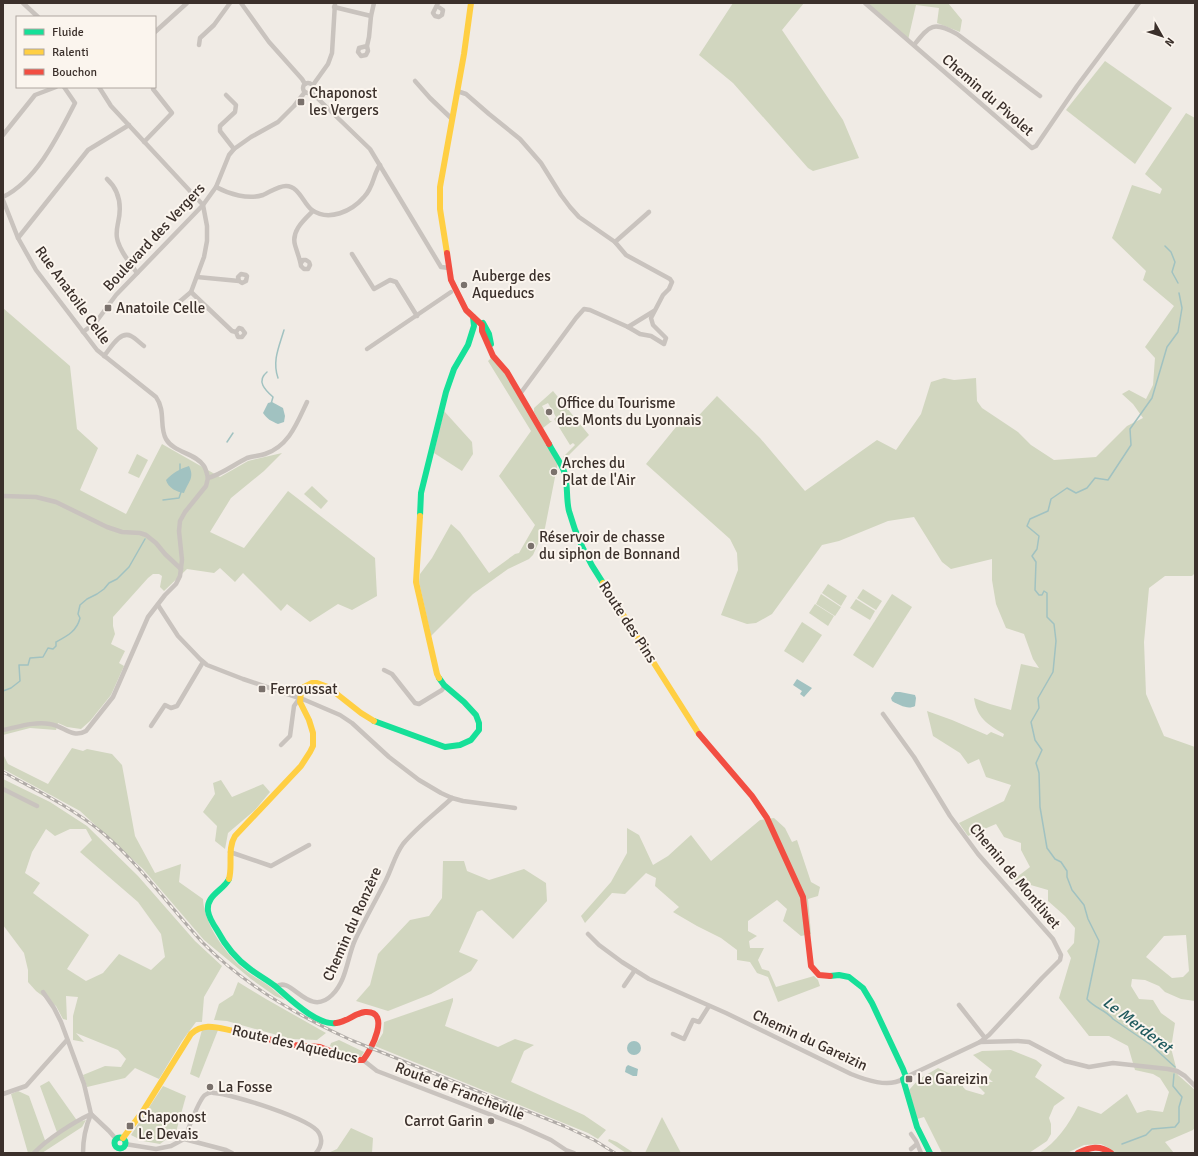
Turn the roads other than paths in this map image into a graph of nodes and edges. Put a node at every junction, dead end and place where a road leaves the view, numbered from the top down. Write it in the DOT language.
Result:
graph roads {
  1 [pos="23,3"];
  2 [pos="187,3"];
  3 [pos="230,3"];
  4 [pos="241,3"];
  5 [pos="374,3"];
  6 [pos="471,3"];
  7 [pos="865,3"];
  8 [pos="1139,3"];
  9 [pos="334,5"];
  10 [pos="37,16"];
  11 [pos="371,16"];
  12 [pos="156,31"];
  13 [pos="199,45"];
  14 [pos="914,45"];
  15 [pos="367,46"];
  16 [pos="415,81"];
  17 [pos="305,84"];
  18 [pos="313,85"];
  19 [pos="53,88"];
  20 [pos="65,88"];
  21 [pos="101,88"];
  22 [pos="153,89"];
  23 [pos="305,92"];
  24 [pos="311,92"];
  25 [pos="457,92"];
  26 [pos="226,95"];
  27 [pos="1040,96"];
  28 [pos="452,119"];
  29 [pos="129,125"];
  30 [pos="3,135"];
  31 [pos="144,142"];
  32 [pos="234,149"];
  33 [pos="380,165"];
  34 [pos="107,180"];
  35 [pos="216,187"];
  36 [pos="3,199"];
  37 [pos="203,205"];
  38 [pos="313,211"];
  39 [pos="649,212"];
  40 [pos="18,238"];
  41 [pos="616,242"];
  42 [pos="352,254"];
  43 [pos="301,263"];
  44 [pos="449,268"];
  45 [pos="137,273"];
  46 [pos="197,277"];
  47 [pos="239,281"];
  48 [pos="453,291"];
  49 [pos="191,292"];
  50 [pos="178,303"];
  51 [pos="654,311"];
  52 [pos="417,316"];
  53 [pos="476,318"];
  54 [pos="628,327"];
  55 [pos="481,331"];
  56 [pos="83,332"];
  57 [pos="236,332"];
  58 [pos="144,346"];
  59 [pos="367,349"];
  60 [pos="104,356"];
  61 [pos="520,394"];
  62 [pos="307,402"];
  63 [pos="208,478"];
  64 [pos="3,496"];
  65 [pos="182,569"];
  66 [pos="158,605"];
  67 [pos="203,662"];
  68 [pos="384,670"];
  69 [pos="445,686"];
  70 [pos="300,699"];
  71 [pos="883,714"];
  72 [pos="151,726"];
  73 [pos="3,730"];
  74 [pos="281,745"];
  75 [pos="3,789"];
  76 [pos="452,798"];
  77 [pos="38,806"];
  78 [pos="515,808"];
  79 [pos="309,845"];
  80 [pos="230,852"];
  81 [pos="588,934"];
  82 [pos="635,970"];
  83 [pos="624,986"];
  84 [pos="276,987"];
  85 [pos="43,992"];
  86 [pos="959,1005"];
  87 [pos="710,1006"];
  88 [pos="674,1034"];
  89 [pos="985,1038"];
  90 [pos="67,1040"];
  91 [pos="980,1042"];
  92 [pos="363,1060"];
  93 [pos="904,1078"];
  94 [pos="1195,1086"];
  95 [pos="3,1094"];
  96 [pos="91,1114"];
  97 [pos="911,1134"];
  98 [pos="116,1139"];
  99 [pos="184,1139"];
  100 [pos="124,1141"];
  101 [pos="917,1144"];
  102 [pos="911,1149"];
  103 [pos="116,1150"];
  104 [pos="34,1153"];
  105 [pos="84,1153"];
  106 [pos="232,1153"];
  107 [pos="316,1153"];
  108 [pos="574,1153"];
  109 [pos="920,1153"];
  110 [pos="930,1153"];
  111 [pos="1078,1153"];
  112 [pos="1111,1153"];
  1 -- 10 [label="street"];
  2 -- 12 [label="street"];
  3 -- 13 [label="street"];
  4 -- 17 [label="street"];
  5 -- 11 [label="street"];
  6 -- 25 [label="main road"];
  7 -- 14 [label="street, Chemin du Pivolet"];
  8 -- 14 [label="street, Chemin du Pivolet"];
  9 -- 11 [label="street"];
  9 -- 18 [label="street"];
  11 -- 15 [label="street"];
  14 -- 27 [label="street"];
  16 -- 28 [label="street"];
  17 -- 18 [label="street"];
  17 -- 23 [label="street"];
  18 -- 24 [label="street"];
  19 -- 30 [label="street"];
  20 -- 36 [label="street"];
  21 -- 29 [label="street"];
  22 -- 31 [label="street"];
  23 -- 24 [label="street"];
  23 -- 32 [label="street, Boulevard des Vergers"];
  24 -- 33 [label="street"];
  25 -- 28 [label="main road"];
  25 -- 41 [label="street"];
  26 -- 32 [label="street"];
  28 -- 44 [label="main road"];
  29 -- 31 [label="street"];
  29 -- 40 [label="street"];
  31 -- 37 [label="street"];
  32 -- 35 [label="street, Boulevard des Vergers"];
  33 -- 38 [label="street"];
  33 -- 44 [label="street"];
  34 -- 45 [label="street"];
  35 -- 37 [label="street, Boulevard des Vergers"];
  35 -- 38 [label="street"];
  36 -- 40 [label="street, Rue Anatoile Celle"];
  37 -- 45 [label="street, Boulevard des Vergers"];
  37 -- 46 [label="street"];
  38 -- 43 [label="street"];
  39 -- 41 [label="street"];
  40 -- 56 [label="street, Rue Anatoile Celle"];
  41 -- 51 [label="street"];
  42 -- 52 [label="street"];
  44 -- 48 [label="main road"];
  45 -- 56 [label="street, Boulevard des Vergers"];
  46 -- 47 [label="street"];
  46 -- 49 [label="street"];
  48 -- 52 [label="street"];
  48 -- 53 [label="main road"];
  49 -- 50 [label="street"];
  49 -- 57 [label="street"];
  51 -- 54 [label="street"];
  51 -- 54 [label="street"];
  52 -- 59 [label="street"];
  53 -- 55 [label="main road"];
  53 -- 55 [label="main road, Route des Pins"];
  53 -- 55 [label="main road, Route des Pins"];
  54 -- 61 [label="street"];
  55 -- 61 [label="main road, Route des Pins"];
  55 -- 69 [label="main road"];
  56 -- 60 [label="street, Rue Anatoile Celle"];
  58 -- 60 [label="street"];
  60 -- 63 [label="street, Rue Anatoile Celle"];
  61 -- 93 [label="main road, Route des Pins"];
  62 -- 63 [label="street"];
  63 -- 65 [label="street"];
  64 -- 65 [label="street"];
  65 -- 66 [label="street"];
  66 -- 67 [label="street"];
  66 -- 73 [label="street"];
  67 -- 70 [label="street"];
  67 -- 72 [label="street"];
  68 -- 69 [label="street"];
  69 -- 70 [label="main road"];
  70 -- 74 [label="street"];
  70 -- 76 [label="street"];
  70 -- 80 [label="main road, Route des Aqueducs"];
  71 -- 89 [label="street, Chemin de Montlivet"];
  75 -- 77 [label="street"];
  76 -- 78 [label="street"];
  76 -- 84 [label="street, Chemin du Ronzère"];
  79 -- 80 [label="street"];
  80 -- 84 [label="main road, Route des Aqueducs"];
  81 -- 82 [label="street, Chemin du Gareizin"];
  82 -- 83 [label="street"];
  82 -- 87 [label="street, Chemin du Gareizin"];
  84 -- 92 [label="main road, Route des Aqueducs"];
  85 -- 90 [label="street"];
  86 -- 89 [label="street"];
  87 -- 88 [label="street"];
  87 -- 93 [label="street, Chemin du Gareizin"];
  89 -- 91 [label="street, Chemin de Montlivet"];
  90 -- 95 [label="street"];
  90 -- 96 [label="street"];
  91 -- 93 [label="street, Chemin du Gareizin"];
  91 -- 94 [label="street"];
  92 -- 100 [label="main road, Route des Aqueducs"];
  92 -- 108 [label="street, Route de Francheville"];
  93 -- 110 [label="main road, Route des Pins"];
  96 -- 98 [label="street"];
  96 -- 104 [label="street"];
  96 -- 105 [label="street"];
  97 -- 101 [label="street"];
  98 -- 100 [label="main road"];
  98 -- 103 [label="main road"];
  99 -- 100 [label="street"];
  99 -- 106 [label="street"];
  99 -- 107 [label="street"];
  100 -- 103 [label="main road"];
  101 -- 102 [label="street"];
  101 -- 109 [label="street"];
  111 -- 112 [label="main road"];
}
